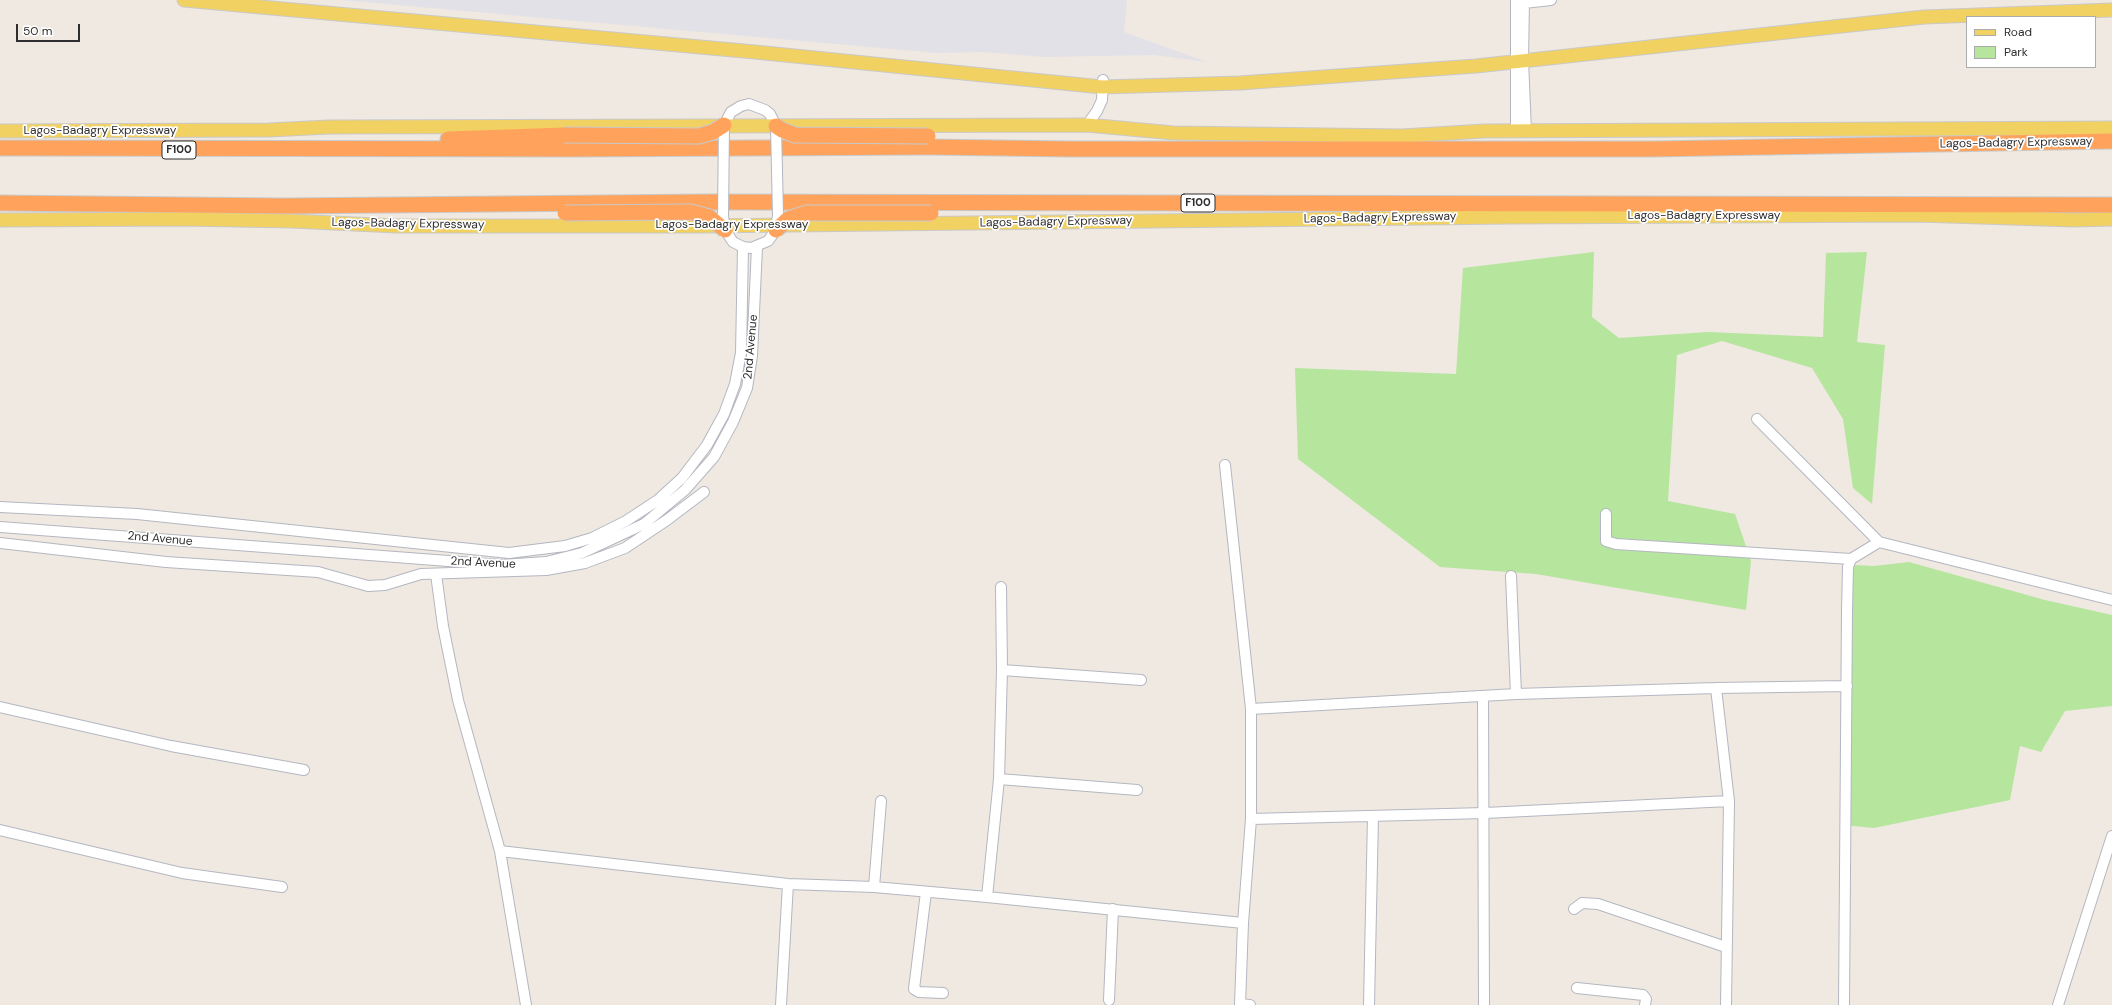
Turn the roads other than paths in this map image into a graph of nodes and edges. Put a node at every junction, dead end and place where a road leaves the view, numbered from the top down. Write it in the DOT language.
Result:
graph roads {
  1 [pos="184,0"];
  2 [pos="241,0"];
  3 [pos="1551,0"];
  4 [pos="1521,1"];
  5 [pos="2111,5"];
  6 [pos="1519,57"];
  7 [pos="1102,84"];
  8 [pos="724,125"];
  9 [pos="1087,125"];
  10 [pos="776,126"];
  11 [pos="2112,128"];
  12 [pos="0,131"];
  13 [pos="1521,131"];
  14 [pos="2112,141"];
  15 [pos="0,148"];
  16 [pos="299,149"];
  17 [pos="1245,149"];
  18 [pos="1264,202"];
  19 [pos="0,203"];
  20 [pos="2112,205"];
  21 [pos="283,206"];
  22 [pos="2112,219"];
  23 [pos="0,220"];
  24 [pos="725,230"];
  25 [pos="776,230"];
  26 [pos="757,246"];
  27 [pos="743,247"];
  28 [pos="1757,419"];
  29 [pos="1225,465"];
  30 [pos="704,492"];
  31 [pos="0,507"];
  32 [pos="1606,514"];
  33 [pos="0,527"];
  34 [pos="0,542"];
  35 [pos="1878,542"];
  36 [pos="1851,559"];
  37 [pos="436,574"];
  38 [pos="1511,576"];
  39 [pos="1001,587"];
  40 [pos="2112,600"];
  41 [pos="1002,670"];
  42 [pos="1141,680"];
  43 [pos="1847,686"];
  44 [pos="1716,688"];
  45 [pos="1516,694"];
  46 [pos="1483,696"];
  47 [pos="0,707"];
  48 [pos="1251,709"];
  49 [pos="304,770"];
  50 [pos="999,779"];
  51 [pos="1137,790"];
  52 [pos="880,801"];
  53 [pos="1729,801"];
  54 [pos="1485,813"];
  55 [pos="1373,816"];
  56 [pos="1251,818"];
  57 [pos="0,830"];
  58 [pos="2112,836"];
  59 [pos="500,851"];
  60 [pos="788,884"];
  61 [pos="282,887"];
  62 [pos="874,887"];
  63 [pos="926,892"];
  64 [pos="987,897"];
  65 [pos="1113,909"];
  66 [pos="1574,909"];
  67 [pos="1243,923"];
  68 [pos="1726,947"];
  69 [pos="1576,988"];
  70 [pos="943,993"];
  71 [pos="1109,1000"];
  72 [pos="526,1005"];
  73 [pos="781,1005"];
  74 [pos="1243,1005"];
  75 [pos="1369,1005"];
  76 [pos="1484,1005"];
  77 [pos="1645,1005"];
  78 [pos="1726,1005"];
  79 [pos="1844,1005"];
  80 [pos="2058,1005"];
  1 -- 7 [label="main road"];
  2 -- 7 [label="main road"];
  3 -- 4 [label="street"];
  4 -- 6 [label="street"];
  5 -- 6 [label="main road"];
  6 -- 7 [label="main road"];
  6 -- 13 [label="street"];
  7 -- 9 [label="street"];
  8 -- 10 [label="street"];
  8 -- 16 [label="highway, bridge"];
  8 -- 24 [label="street, bridge"];
  9 -- 12 [label="main road, Lagos-Badagry Expressway"];
  9 -- 13 [label="main road, Lagos-Badagry Expressway"];
  10 -- 17 [label="highway, bridge"];
  10 -- 25 [label="street, bridge"];
  11 -- 13 [label="main road, Lagos-Badagry Expressway"];
  14 -- 17 [label="highway, Lagos-Badagry Expressway / F100"];
  15 -- 16 [label="highway, Lagos-Badagry Expressway / F100"];
  16 -- 17 [label="highway, Lagos-Badagry Expressway / F100"];
  18 -- 20 [label="highway, Lagos-Badagry Expressway / F100"];
  18 -- 21 [label="highway, Lagos-Badagry Expressway / F100"];
  18 -- 25 [label="highway, bridge"];
  19 -- 21 [label="highway, Lagos-Badagry Expressway / F100"];
  21 -- 24 [label="highway, bridge"];
  22 -- 23 [label="main road, Lagos-Badagry Expressway"];
  24 -- 27 [label="street"];
  25 -- 26 [label="street"];
  26 -- 27 [label="street"];
  26 -- 33 [label="street, 2nd Avenue"];
  27 -- 31 [label="street, 2nd Avenue"];
  28 -- 35 [label="street"];
  29 -- 48 [label="street"];
  30 -- 37 [label="street"];
  32 -- 36 [label="street"];
  34 -- 37 [label="street"];
  35 -- 36 [label="street"];
  35 -- 40 [label="street"];
  36 -- 43 [label="street"];
  37 -- 59 [label="street"];
  38 -- 45 [label="street"];
  39 -- 41 [label="street"];
  41 -- 42 [label="street"];
  41 -- 50 [label="street"];
  43 -- 44 [label="street"];
  43 -- 79 [label="street"];
  44 -- 45 [label="street"];
  44 -- 53 [label="street"];
  45 -- 46 [label="street"];
  46 -- 48 [label="street"];
  46 -- 54 [label="street"];
  47 -- 49 [label="street"];
  48 -- 56 [label="street"];
  50 -- 51 [label="street"];
  50 -- 64 [label="street"];
  52 -- 62 [label="street"];
  53 -- 54 [label="street"];
  53 -- 68 [label="street"];
  54 -- 55 [label="street"];
  54 -- 76 [label="street"];
  55 -- 56 [label="street"];
  55 -- 75 [label="street"];
  56 -- 67 [label="street"];
  57 -- 61 [label="street"];
  58 -- 80 [label="street"];
  59 -- 60 [label="street"];
  59 -- 72 [label="street"];
  60 -- 62 [label="street"];
  60 -- 73 [label="street"];
  62 -- 63 [label="street"];
  63 -- 64 [label="street"];
  63 -- 70 [label="street"];
  64 -- 65 [label="street"];
  65 -- 67 [label="street"];
  65 -- 71 [label="street"];
  66 -- 68 [label="street"];
  67 -- 74 [label="street"];
  68 -- 78 [label="street"];
  69 -- 77 [label="street"];
}
